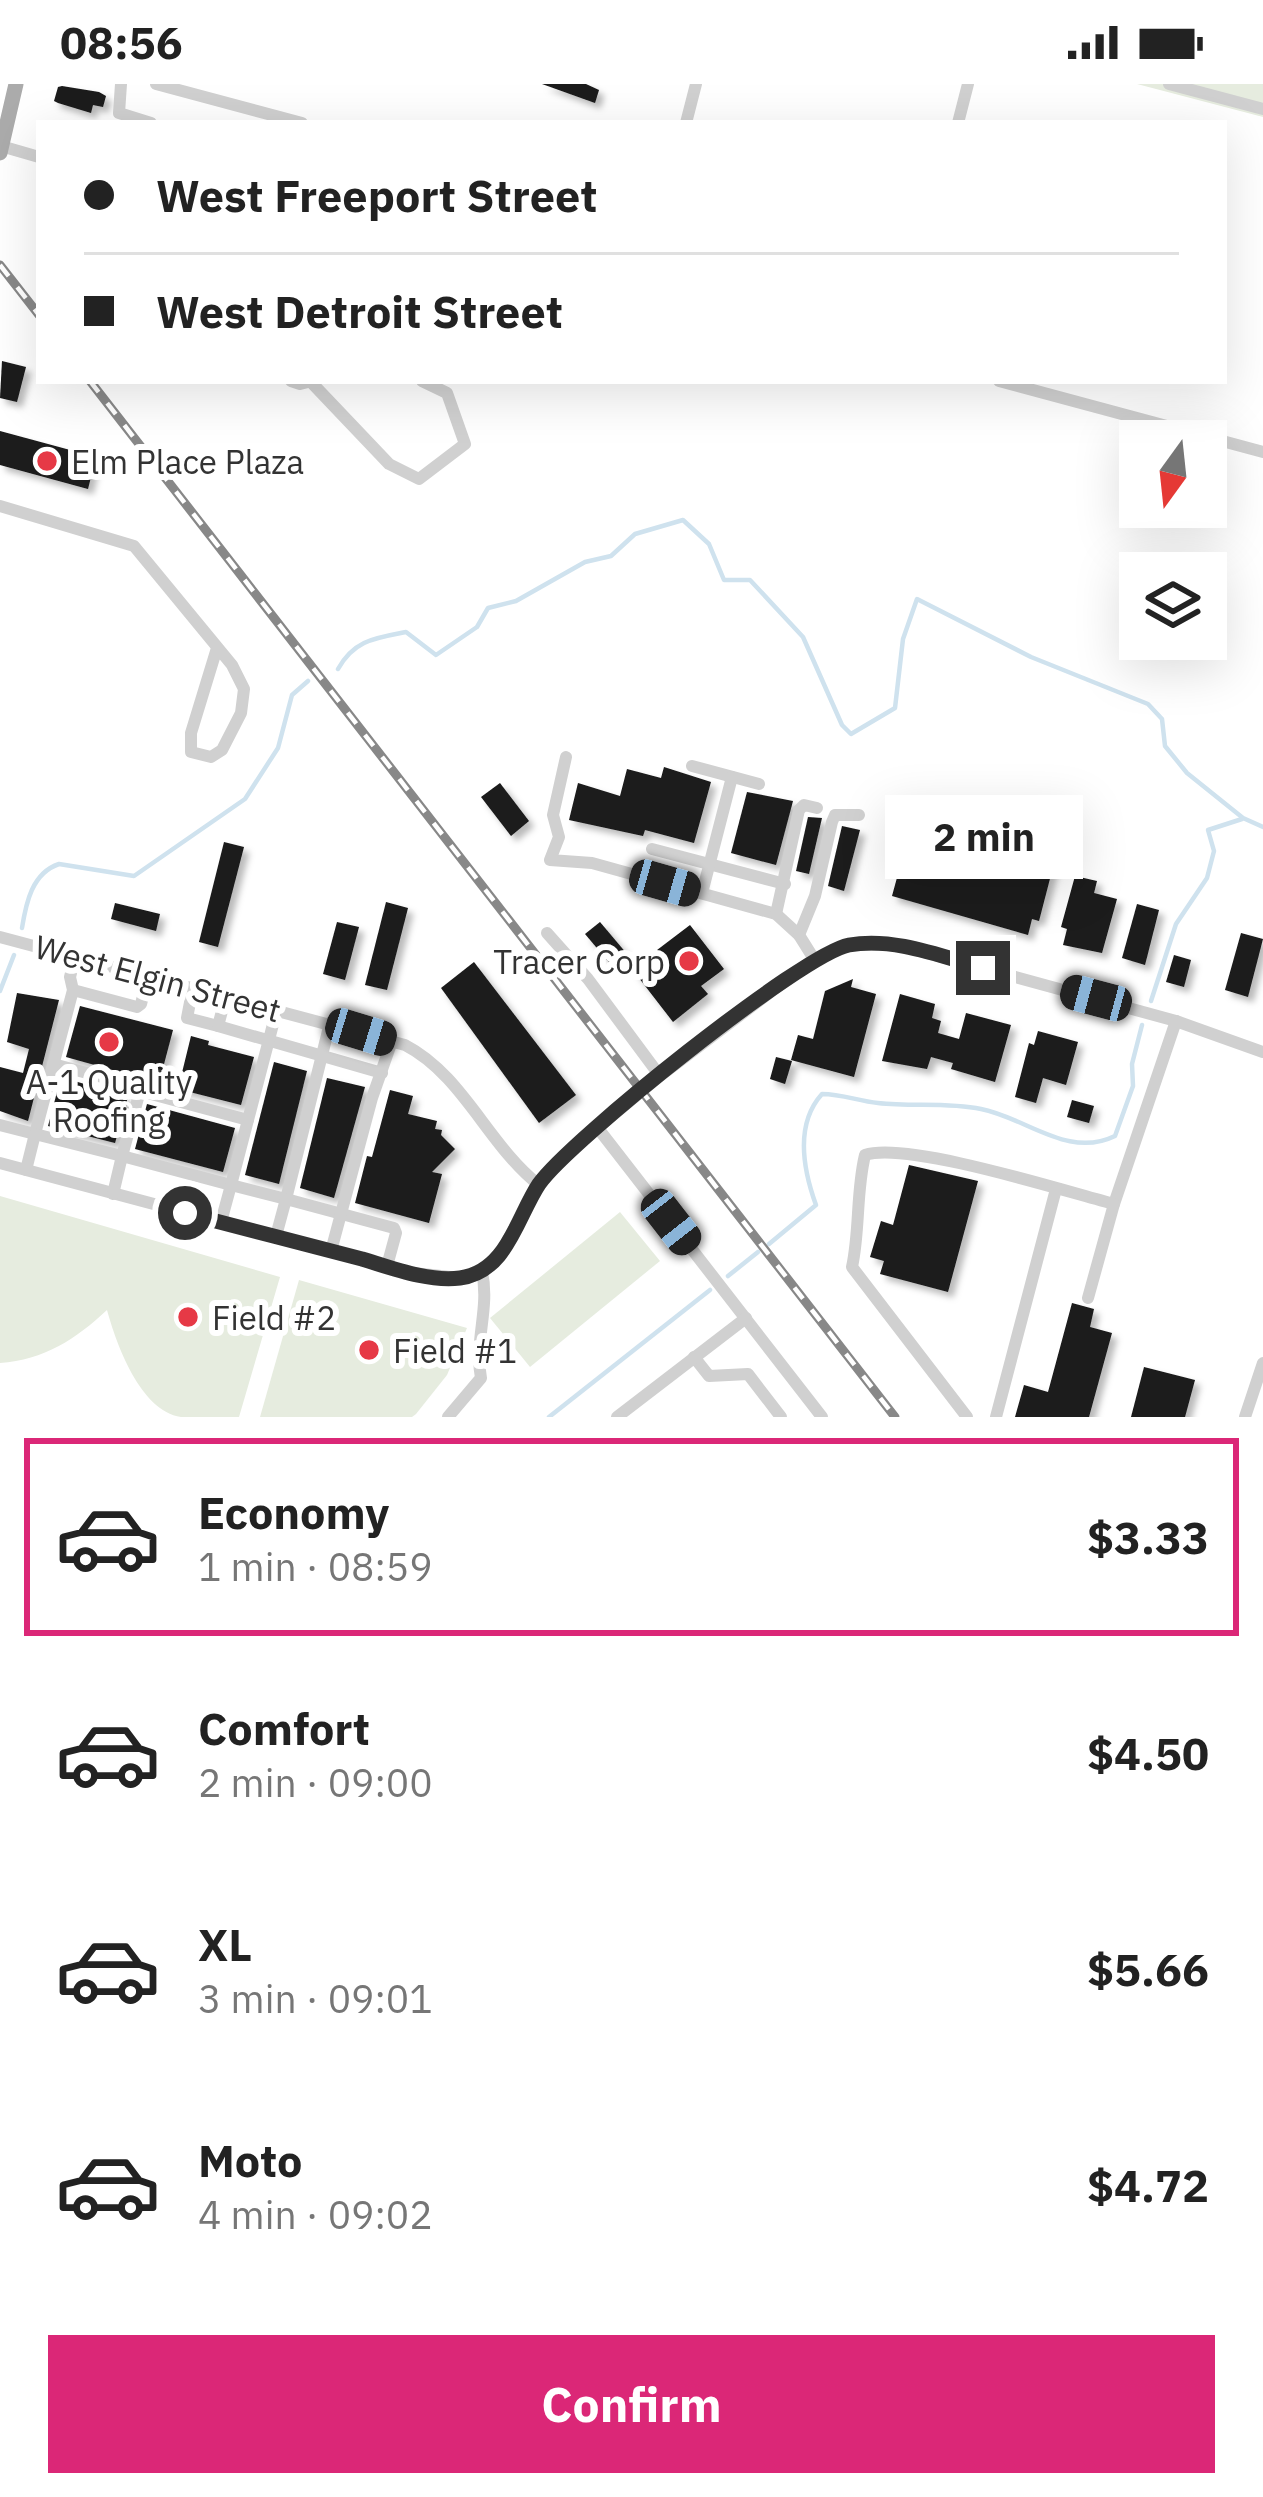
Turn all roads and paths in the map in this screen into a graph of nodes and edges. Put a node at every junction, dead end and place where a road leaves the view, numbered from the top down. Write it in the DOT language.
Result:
graph roads {
  1 [pos="16,84"];
  2 [pos="121,84"];
  3 [pos="156,84"];
  4 [pos="696,84"];
  5 [pos="968,84"];
  6 [pos="1169,84"];
  7 [pos="1263,109"];
  8 [pos="142,120"];
  9 [pos="291,120"];
  10 [pos="687,120"];
  11 [pos="959,120"];
  12 [pos="0,149"];
  13 [pos="36,156"];
  14 [pos="314,384"];
  15 [pos="428,384"];
  16 [pos="1010,384"];
  17 [pos="1263,452"];
  18 [pos="0,506"];
  19 [pos="217,648"];
  20 [pos="566,757"];
  21 [pos="692,766"];
  22 [pos="732,777"];
  23 [pos="759,784"];
  24 [pos="818,808"];
  25 [pos="859,815"];
  26 [pos="652,849"];
  27 [pos="709,863"];
  28 [pos="785,884"];
  29 [pos="702,893"];
  30 [pos="776,914"];
  31 [pos="547,933"];
  32 [pos="799,934"];
  33 [pos="0,937"];
  34 [pos="75,957"];
  35 [pos="814,959"];
  36 [pos="148,976"];
  37 [pos="193,988"];
  38 [pos="73,990"];
  39 [pos="226,996"];
  40 [pos="277,1010"];
  41 [pos="1176,1021"];
  42 [pos="330,1023"];
  43 [pos="218,1027"];
  44 [pos="269,1041"];
  45 [pos="392,1041"];
  46 [pos="1263,1052"];
  47 [pos="324,1056"];
  48 [pos="53,1064"];
  49 [pos="382,1073"];
  50 [pos="660,1076"];
  51 [pos="140,1091"];
  52 [pos="248,1120"];
  53 [pos="0,1125"];
  54 [pos="597,1127"];
  55 [pos="34,1134"];
  56 [pos="122,1156"];
  57 [pos="0,1163"];
  58 [pos="26,1170"];
  59 [pos="231,1185"];
  60 [pos="539,1185"];
  61 [pos="1056,1189"];
  62 [pos="113,1193"];
  63 [pos="286,1199"];
  64 [pos="1114,1204"];
  65 [pos="341,1214"];
  66 [pos="221,1222"];
  67 [pos="276,1236"];
  68 [pos="331,1251"];
  69 [pos="387,1266"];
  70 [pos="482,1272"];
  71 [pos="1088,1298"];
  72 [pos="746,1318"];
  73 [pos="694,1357"];
  74 [pos="1263,1363"];
  75 [pos="448,1417"];
  76 [pos="617,1417"];
  77 [pos="781,1417"];
  78 [pos="822,1417"];
  79 [pos="967,1417"];
  80 [pos="996,1417"];
  81 [pos="1245,1417"];
  1 -- 12 [label="main road"];
  2 -- 8 [label="street"];
  3 -- 9 [label="street"];
  4 -- 10 [label="street"];
  5 -- 11 [label="street"];
  6 -- 7 [label="street"];
  12 -- 13 [label="street"];
  14 -- 15 [label="street"];
  16 -- 17 [label="street"];
  18 -- 19 [label="street"];
  19 -- 19 [label="street"];
  20 -- 29 [label="street"];
  21 -- 22 [label="street"];
  22 -- 23 [label="street"];
  22 -- 27 [label="street"];
  24 -- 28 [label="street"];
  25 -- 32 [label="street"];
  26 -- 27 [label="street"];
  27 -- 28 [label="street"];
  27 -- 29 [label="street"];
  28 -- 30 [label="street"];
  29 -- 30 [label="street"];
  30 -- 32 [label="street"];
  31 -- 50 [label="street"];
  32 -- 35 [label="street"];
  33 -- 34 [label="street, West Elgin Street"];
  34 -- 36 [label="street, West Elgin Street"];
  34 -- 38 [label="street"];
  35 -- 41 [label="street"];
  35 -- 50 [label="street"];
  36 -- 37 [label="street, West Elgin Street"];
  36 -- 38 [label="street"];
  37 -- 39 [label="street, West Elgin Street"];
  37 -- 43 [label="street"];
  38 -- 48 [label="street"];
  39 -- 40 [label="street, West Elgin Street"];
  39 -- 43 [label="street"];
  40 -- 42 [label="street, West Elgin Street"];
  40 -- 44 [label="street"];
  41 -- 46 [label="street"];
  41 -- 64 [label="street"];
  42 -- 45 [label="street, West Elgin Street"];
  42 -- 47 [label="street"];
  43 -- 44 [label="street"];
  44 -- 47 [label="street"];
  44 -- 52 [label="street"];
  45 -- 49 [label="street"];
  45 -- 60 [label="street, West Elgin Street"];
  47 -- 49 [label="street"];
  47 -- 63 [label="street"];
  48 -- 51 [label="street"];
  48 -- 55 [label="street"];
  49 -- 65 [label="street"];
  50 -- 54 [label="street"];
  51 -- 52 [label="street"];
  51 -- 56 [label="street"];
  52 -- 59 [label="street"];
  53 -- 55 [label="street"];
  54 -- 60 [label="street"];
  54 -- 72 [label="street"];
  55 -- 56 [label="street"];
  55 -- 58 [label="street"];
  56 -- 59 [label="street"];
  56 -- 62 [label="street"];
  57 -- 58 [label="street"];
  58 -- 62 [label="street"];
  59 -- 63 [label="street"];
  59 -- 66 [label="street"];
  60 -- 70 [label="street"];
  61 -- 64 [label="street"];
  61 -- 79 [label="street"];
  61 -- 80 [label="street"];
  62 -- 66 [label="street"];
  63 -- 65 [label="street"];
  63 -- 67 [label="street"];
  64 -- 71 [label="street"];
  65 -- 68 [label="street"];
  65 -- 69 [label="street"];
  66 -- 67 [label="street"];
  67 -- 68 [label="street"];
  68 -- 69 [label="street"];
  69 -- 70 [label="street"];
  70 -- 75 [label="street"];
  72 -- 73 [label="street"];
  72 -- 78 [label="street"];
  73 -- 76 [label="street"];
  73 -- 77 [label="street"];
  74 -- 81 [label="street"];
}
